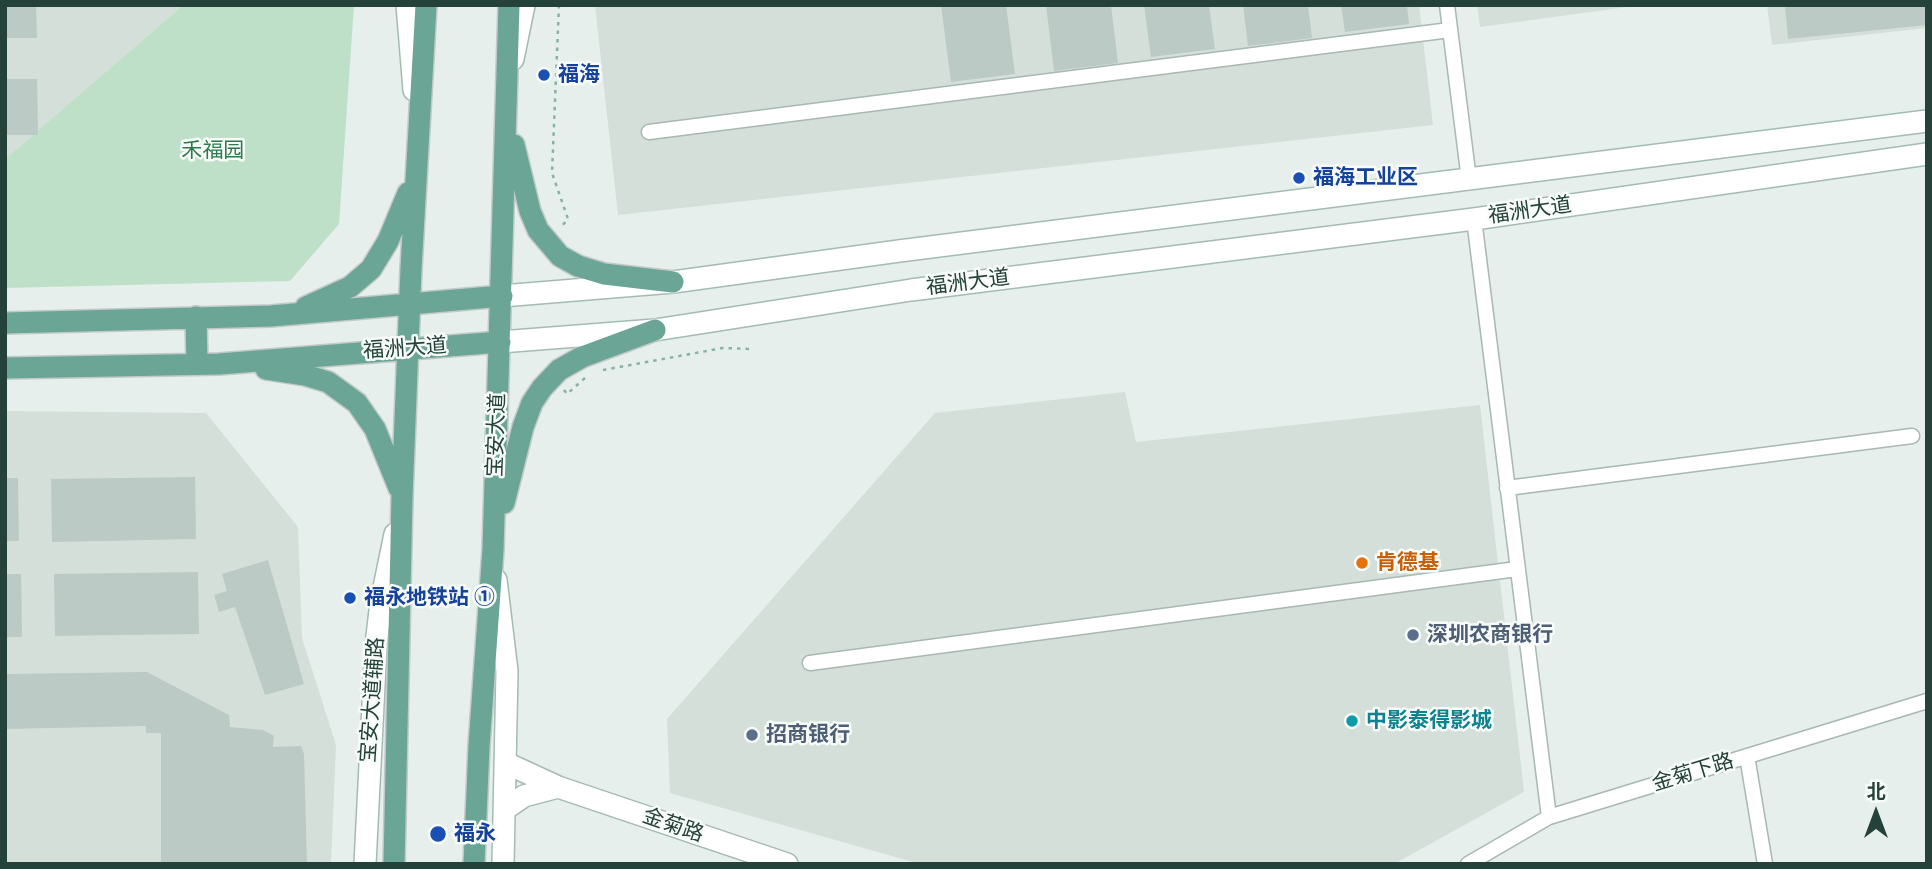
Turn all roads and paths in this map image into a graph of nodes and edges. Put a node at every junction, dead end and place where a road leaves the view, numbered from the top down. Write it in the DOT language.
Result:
graph roads {
  1 [pos="407,5"];
  2 [pos="426,5"];
  3 [pos="509,5"];
  4 [pos="524,5"];
  5 [pos="559,5"];
  6 [pos="1447,5"];
  7 [pos="1450,30"];
  8 [pos="507,88"];
  9 [pos="1927,121"];
  10 [pos="649,132"];
  11 [pos="417,150"];
  12 [pos="1927,154"];
  13 [pos="1469,180"];
  14 [pos="1474,219"];
  15 [pos="558,230"];
  16 [pos="673,282"];
  17 [pos="502,296"];
  18 [pos="410,304"];
  19 [pos="271,316"];
  20 [pos="196,317"];
  21 [pos="5,323"];
  22 [pos="655,330"];
  23 [pos="500,342"];
  24 [pos="408,349"];
  25 [pos="751,349"];
  26 [pos="219,363"];
  27 [pos="197,364"];
  28 [pos="5,368"];
  29 [pos="561,388"];
  30 [pos="1912,436"];
  31 [pos="1507,488"];
  32 [pos="402,497"];
  33 [pos="494,550"];
  34 [pos="1517,569"];
  35 [pos="810,663"];
  36 [pos="1927,701"];
  37 [pos="1747,756"];
  38 [pos="506,763"];
  39 [pos="558,787"];
  40 [pos="505,809"];
  41 [pos="1549,817"];
  42 [pos="365,864"];
  43 [pos="394,864"];
  44 [pos="474,864"];
  45 [pos="503,864"];
  46 [pos="787,864"];
  47 [pos="1468,864"];
  48 [pos="1765,864"];
  1 -- 11 [label="main road"];
  2 -- 11 [label="main road"];
  3 -- 8 [label="main road, 宝安大道"];
  4 -- 8 [label="main road"];
  5 -- 15 [label="path"];
  6 -- 7 [label="street"];
  7 -- 10 [label="street"];
  7 -- 13 [label="street"];
  8 -- 16 [label="main road"];
  8 -- 17 [label="main road, 宝安大道"];
  9 -- 13 [label="main road, 福洲大道"];
  11 -- 18 [label="main road"];
  11 -- 19 [label="main road"];
  12 -- 14 [label="main road, 福洲大道"];
  13 -- 16 [label="main road, 福洲大道"];
  14 -- 22 [label="main road, 福洲大道"];
  14 -- 31 [label="street"];
  16 -- 17 [label="main road, 福洲大道"];
  17 -- 18 [label="main road, 福洲大道"];
  17 -- 23 [label="main road, 宝安大道"];
  18 -- 19 [label="main road, 福洲大道"];
  18 -- 24 [label="main road"];
  19 -- 20 [label="main road, 福洲大道"];
  20 -- 21 [label="main road, 福洲大道"];
  20 -- 27 [label="main road"];
  22 -- 23 [label="main road, 福洲大道"];
  22 -- 33 [label="main road"];
  23 -- 24 [label="main road, 福洲大道"];
  23 -- 33 [label="main road, 宝安大道"];
  24 -- 26 [label="main road, 福洲大道"];
  24 -- 32 [label="main road"];
  25 -- 29 [label="path"];
  26 -- 27 [label="main road, 福洲大道"];
  26 -- 32 [label="main road"];
  27 -- 28 [label="main road, 福洲大道"];
  30 -- 31 [label="street"];
  31 -- 34 [label="street"];
  32 -- 42 [label="main road, 宝安大道辅路"];
  32 -- 43 [label="main road"];
  33 -- 38 [label="main road"];
  33 -- 44 [label="main road, 宝安大道"];
  34 -- 35 [label="street"];
  34 -- 41 [label="street"];
  36 -- 37 [label="street, 金菊下路"];
  37 -- 41 [label="street, 金菊下路"];
  37 -- 48 [label="street"];
  38 -- 39 [label="main road, 金菊路"];
  38 -- 40 [label="main road"];
  39 -- 40 [label="main road"];
  39 -- 46 [label="main road, 金菊路"];
  40 -- 45 [label="main road"];
  41 -- 47 [label="street, 金菊下路"];
}
